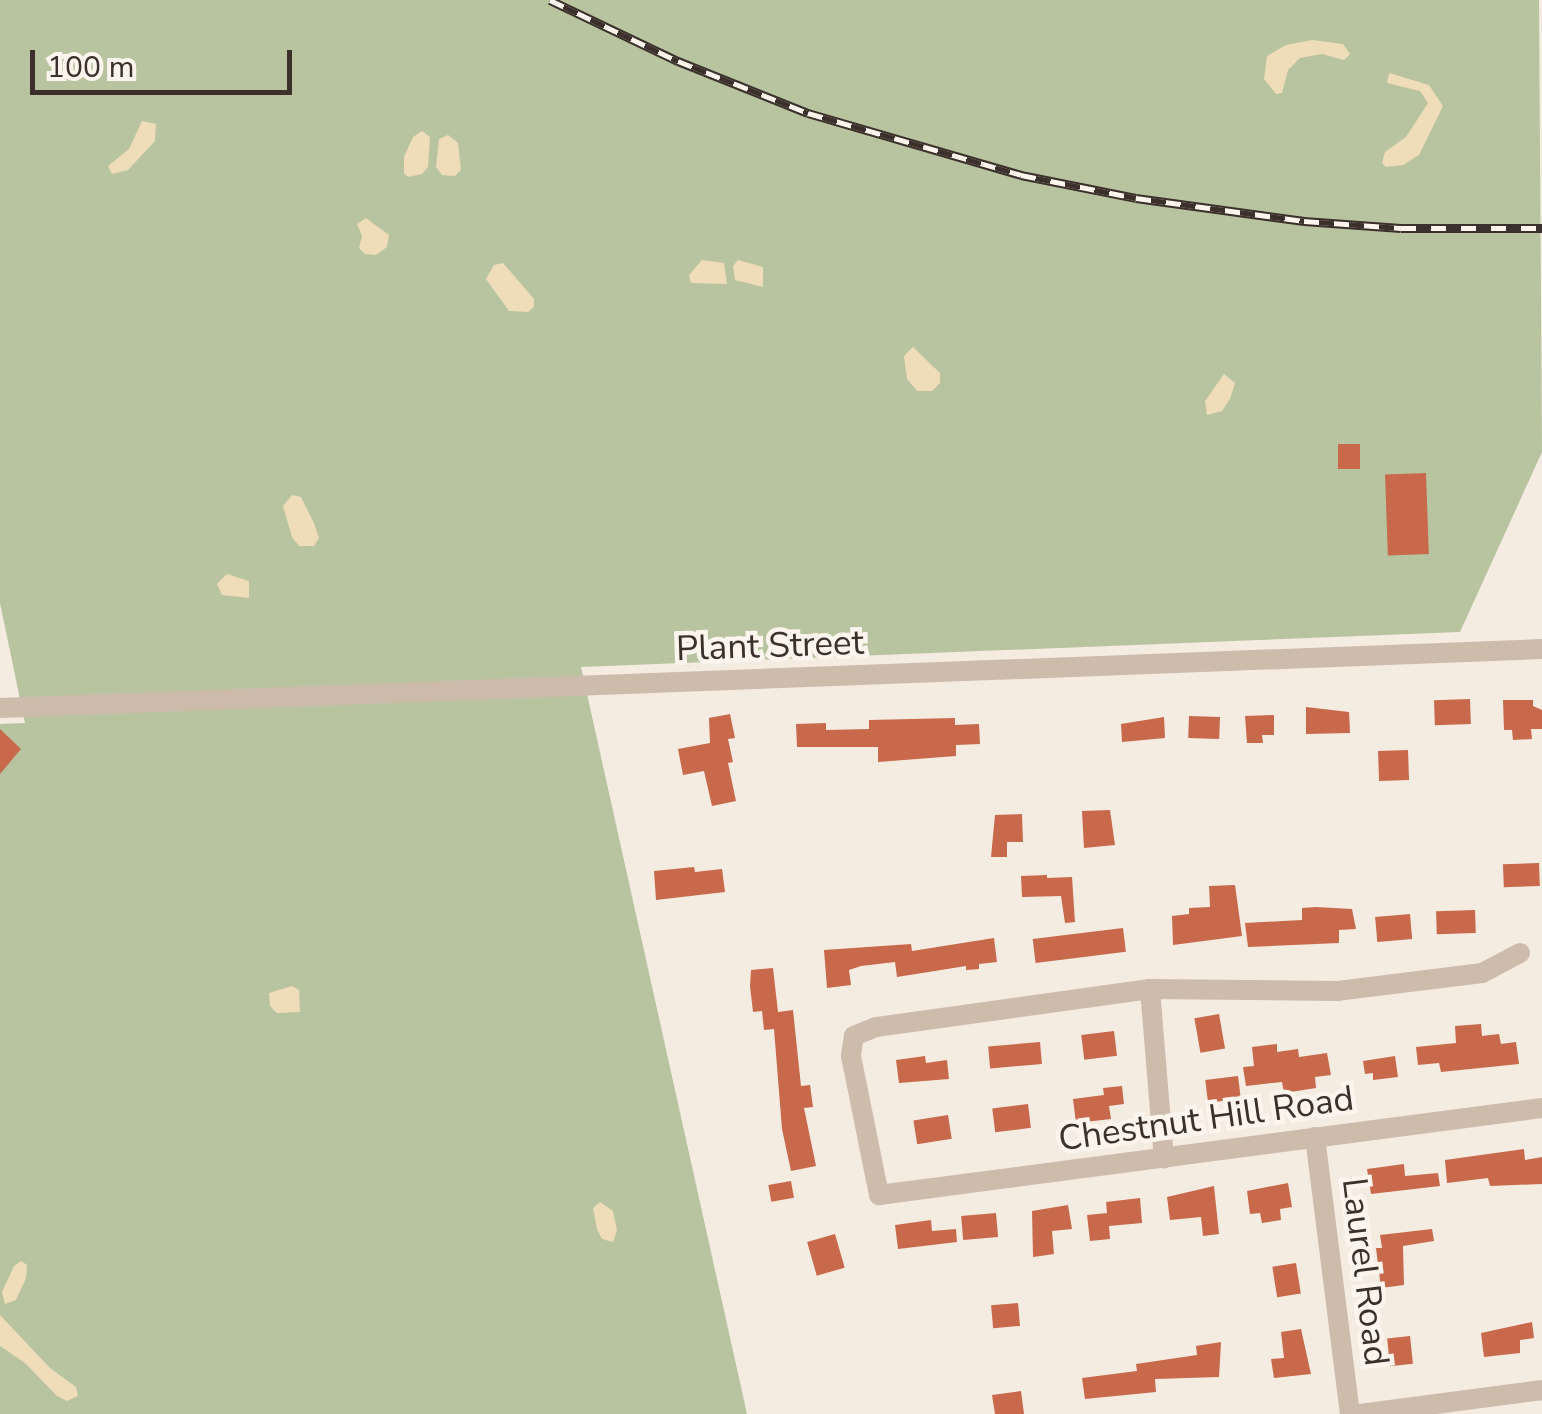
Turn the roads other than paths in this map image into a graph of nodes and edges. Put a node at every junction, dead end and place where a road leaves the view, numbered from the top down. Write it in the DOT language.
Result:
graph roads {
  1 [pos="1542,649"];
  2 [pos="0,708"];
  3 [pos="1520,953"];
  4 [pos="1150,989"];
  5 [pos="1542,1108"];
  6 [pos="1315,1137"];
  7 [pos="1164,1158"];
  8 [pos="1542,1390"];
  9 [pos="1350,1414"];
  10 [pos="1360,1414"];
  1 -- 2 [label="street, Plant Street"];
  3 -- 4 [label="street"];
  4 -- 7 [label="street"];
  4 -- 7 [label="street, Chestnut Hill Road"];
  5 -- 6 [label="street, Chestnut Hill Road"];
  6 -- 7 [label="street, Chestnut Hill Road"];
  6 -- 9 [label="street, Laurel Road"];
  8 -- 10 [label="street"];
}
